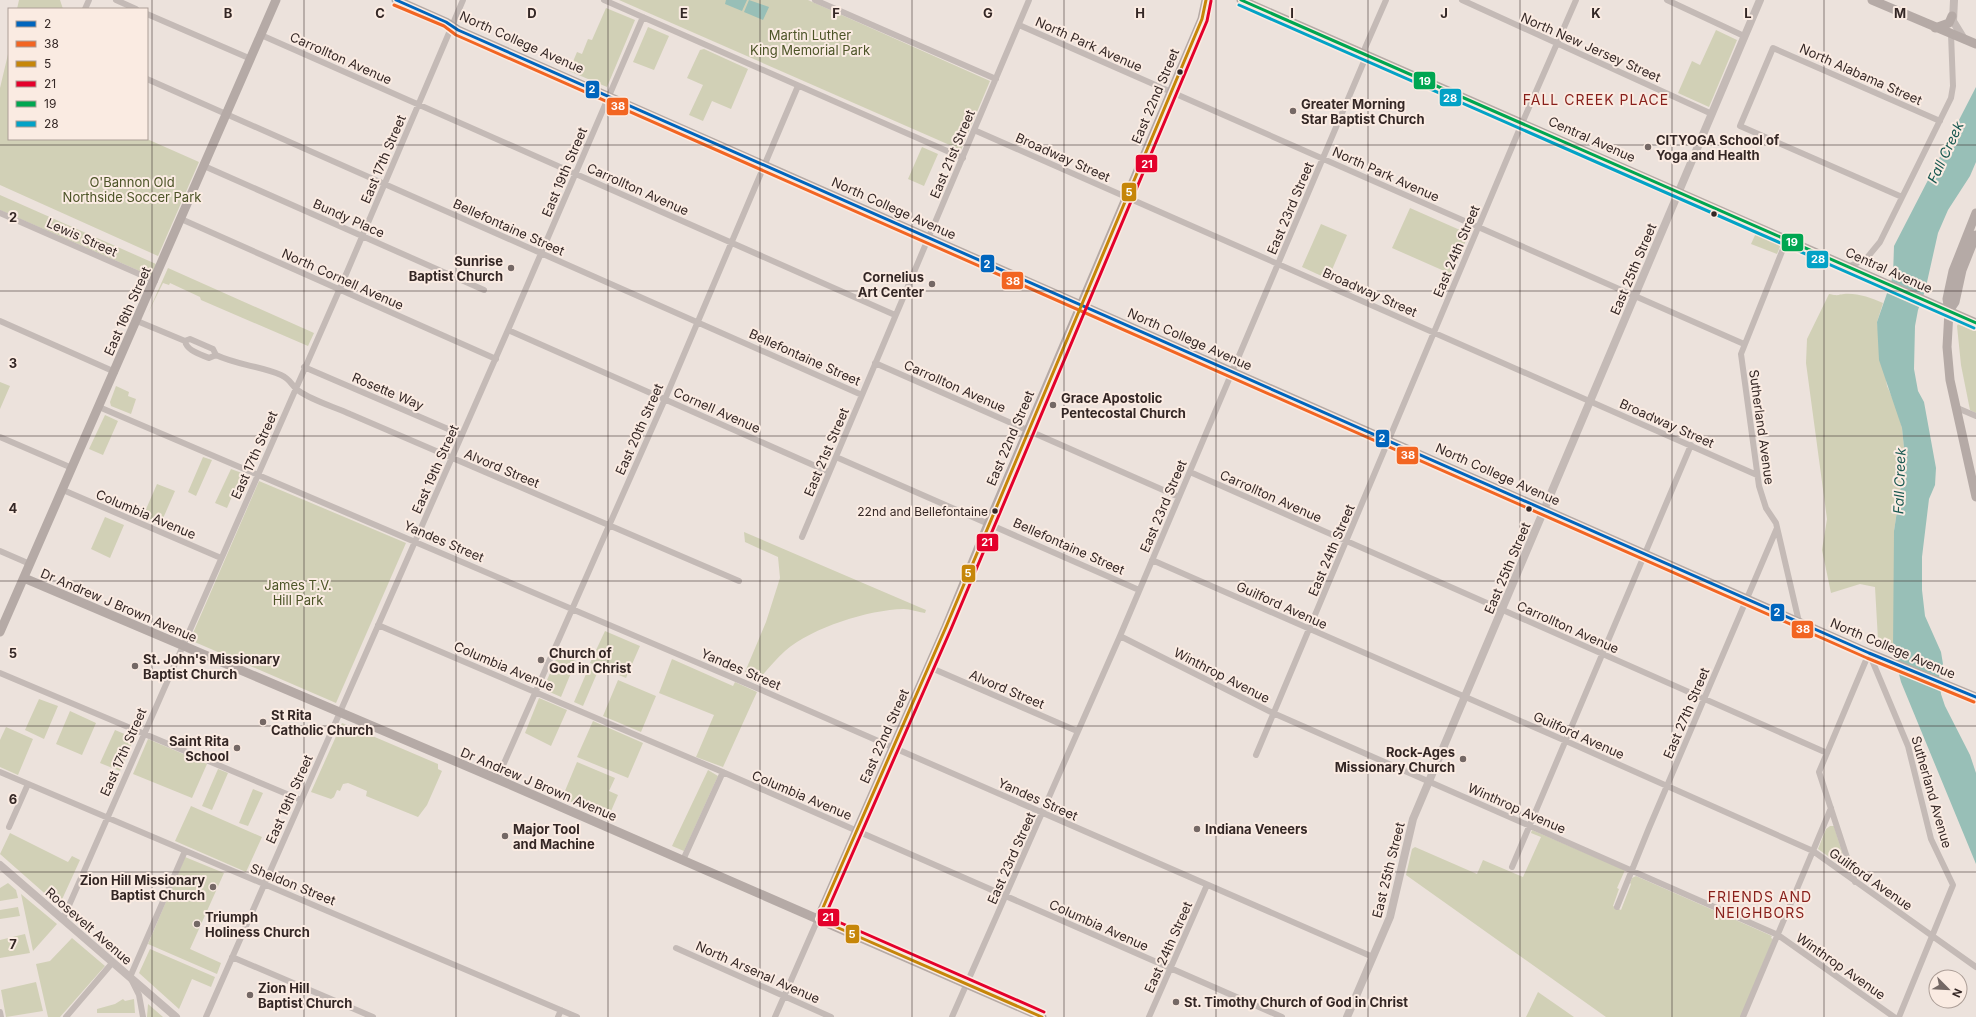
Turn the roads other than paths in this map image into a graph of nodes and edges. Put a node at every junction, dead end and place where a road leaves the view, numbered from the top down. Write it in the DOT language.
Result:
graph roads {
  1 [pos="116,0"];
  2 [pos="276,0"];
  3 [pos="396,0"];
  4 [pos="463,0"];
  5 [pos="604,0"];
  6 [pos="816,0"];
  7 [pos="836,0"];
  8 [pos="1029,0"];
  9 [pos="1206,0"];
  10 [pos="1241,0"];
  11 [pos="1386,0"];
  12 [pos="1462,0"];
  13 [pos="1576,0"];
  14 [pos="1667,0"];
  15 [pos="1760,0"];
  16 [pos="1872,0"];
  17 [pos="1954,0"];
  18 [pos="134,8"];
  19 [pos="832,8"];
  20 [pos="148,14"];
  21 [pos="1952,16"];
  22 [pos="643,17"];
  23 [pos="1019,25"];
  24 [pos="452,26"];
  25 [pos="1935,28"];
  26 [pos="1951,34"];
  27 [pos="262,35"];
  28 [pos="1744,36"];
  29 [pos="1969,41"];
  30 [pos="1558,44"];
  31 [pos="1365,54"];
  32 [pos="251,59"];
  33 [pos="148,79"];
  34 [pos="996,79"];
  35 [pos="798,86"];
  36 [pos="1171,92"];
  37 [pos="609,95"];
  38 [pos="418,104"];
  39 [pos="227,114"];
  40 [pos="1712,114"];
  41 [pos="1940,121"];
  42 [pos="1522,123"];
  43 [pos="974,130"];
  44 [pos="962,158"];
  45 [pos="1323,159"];
  46 [pos="765,164"];
  47 [pos="204,166"];
  48 [pos="575,174"];
  49 [pos="385,184"];
  50 [pos="1679,191"];
  51 [pos="1127,197"];
  52 [pos="1902,197"];
  53 [pos="0,213"];
  54 [pos="1976,213"];
  55 [pos="182,219"];
  56 [pos="1478,227"];
  57 [pos="1973,229"];
  58 [pos="1976,235"];
  59 [pos="362,236"];
  60 [pos="928,238"];
  61 [pos="1787,239"];
  62 [pos="732,243"];
  63 [pos="541,253"];
  64 [pos="1866,259"];
  65 [pos="1279,263"];
  66 [pos="1850,266"];
  67 [pos="1869,275"];
  68 [pos="155,281"];
  69 [pos="339,289"];
  70 [pos="484,290"];
  71 [pos="1635,296"];
  72 [pos="1081,305"];
  73 [pos="1949,311"];
  74 [pos="895,315"];
  75 [pos="137,321"];
  76 [pos="0,322"];
  77 [pos="697,322"];
  78 [pos="1976,323"];
  79 [pos="508,330"];
  80 [pos="1434,332"];
  81 [pos="185,341"];
  82 [pos="1744,344"];
  83 [pos="216,355"];
  84 [pos="496,359"];
  85 [pos="875,363"];
  86 [pos="304,367"];
  87 [pos="115,372"];
  88 [pos="1232,372"];
  89 [pos="296,388"];
  90 [pos="862,394"];
  91 [pos="665,399"];
  92 [pos="1590,401"];
  93 [pos="99,407"];
  94 [pos="1955,407"];
  95 [pos="1976,416"];
  96 [pos="1028,431"];
  97 [pos="462,435"];
  98 [pos="0,436"];
  99 [pos="1388,441"];
  100 [pos="1691,446"];
  101 [pos="836,457"];
  102 [pos="452,458"];
  103 [pos="72,468"];
  104 [pos="829,472"];
  105 [pos="1190,472"];
  106 [pos="258,474"];
  107 [pos="1757,475"];
  108 [pos="63,490"];
  109 [pos="1179,497"];
  110 [pos="1976,497"];
  111 [pos="1544,509"];
  112 [pos="989,523"];
  113 [pos="609,525"];
  114 [pos="1777,528"];
  115 [pos="802,537"];
  116 [pos="414,541"];
  117 [pos="1346,542"];
  118 [pos="0,551"];
  119 [pos="1645,554"];
  120 [pos="221,558"];
  121 [pos="1152,560"];
  122 [pos="30,564"];
  123 [pos="24,578"];
  124 [pos="739,581"];
  125 [pos="1139,590"];
  126 [pos="1747,599"];
  127 [pos="572,608"];
  128 [pos="1502,610"];
  129 [pos="1799,622"];
  130 [pos="378,625"];
  131 [pos="1309,629"];
  132 [pos="0,632"];
  133 [pos="1120,636"];
  134 [pos="182,646"];
  135 [pos="1602,653"];
  136 [pos="1869,653"];
  137 [pos="929,667"];
  138 [pos="0,673"];
  139 [pos="535,691"];
  140 [pos="1465,697"];
  141 [pos="1976,697"];
  142 [pos="1704,699"];
  143 [pos="339,713"];
  144 [pos="1273,713"];
  145 [pos="1077,731"];
  146 [pos="143,734"];
  147 [pos="1566,741"];
  148 [pos="893,747"];
  149 [pos="1827,753"];
  150 [pos="1256,755"];
  151 [pos="0,772"];
  152 [pos="723,772"];
  153 [pos="496,779"];
  154 [pos="1429,781"];
  155 [pos="28,784"];
  156 [pos="1667,786"];
  157 [pos="301,800"];
  158 [pos="1831,808"];
  159 [pos="1042,813"];
  160 [pos="107,818"];
  161 [pos="1530,825"];
  162 [pos="10,827"];
  163 [pos="856,830"];
  164 [pos="185,851"];
  165 [pos="1813,852"];
  166 [pos="683,860"];
  167 [pos="0,865"];
  168 [pos="1512,867"];
  169 [pos="1631,870"];
  170 [pos="1856,882"];
  171 [pos="264,884"];
  172 [pos="1207,885"];
  173 [pos="1006,896"];
  174 [pos="1617,907"];
  175 [pos="63,919"];
  176 [pos="818,919"];
  177 [pos="1778,935"];
  178 [pos="1933,936"];
  179 [pos="676,948"];
  180 [pos="232,957"];
  181 [pos="1373,957"];
  182 [pos="113,962"];
  183 [pos="1976,967"];
  184 [pos="1170,968"];
  185 [pos="130,977"];
  186 [pos="967,984"];
  187 [pos="784,996"];
  188 [pos="561,1010"];
  189 [pos="0,1012"];
  190 [pos="1,1017"];
  191 [pos="66,1017"];
  192 [pos="143,1017"];
  193 [pos="176,1017"];
  194 [pos="206,1017"];
  195 [pos="373,1017"];
  196 [pos="558,1017"];
  197 [pos="577,1017"];
  198 [pos="775,1017"];
  199 [pos="831,1017"];
  200 [pos="952,1017"];
  201 [pos="1042,1017"];
  202 [pos="1149,1017"];
  203 [pos="1282,1017"];
  204 [pos="1347,1017"];
  205 [pos="1743,1017"];
  206 [pos="1894,1017"];
  207 [pos="1899,1017"];
  1 -- 18 [label="street"];
  2 -- 27 [label="main road, East 16th Street"];
  3 -- 24 [label="main road, North College Avenue"];
  4 -- 24 [label="street, East 17th Street"];
  5 -- 22 [label="street"];
  6 -- 19 [label="street"];
  7 -- 19 [label="street"];
  8 -- 23 [label="street, East 21st Street"];
  9 -- 36 [label="main road, East 22nd Street"];
  10 -- 31 [label="main road, Central Avenue"];
  11 -- 31 [label="street, East 23rd Street"];
  12 -- 30 [label="street, North New Jersey Street"];
  13 -- 30 [label="street, East 24th Street"];
  14 -- 28 [label="street"];
  15 -- 28 [label="street, East 25th Street"];
  16 -- 25 [label="main road"];
  17 -- 21 [label="street"];
  19 -- 34 [label="street"];
  20 -- 32 [label="street"];
  21 -- 25 [label="main road"];
  21 -- 29 [label="street"];
  22 -- 35 [label="street"];
  22 -- 37 [label="street, East 19th Street"];
  23 -- 34 [label="street, East 21st Street"];
  23 -- 36 [label="street, North Park Avenue"];
  24 -- 37 [label="main road, North College Avenue"];
  24 -- 38 [label="street, East 17th Street"];
  25 -- 26 [label="main road"];
  26 -- 29 [label="main road"];
  26 -- 41 [label="street"];
  27 -- 32 [label="main road, East 16th Street"];
  27 -- 38 [label="street, Carrollton Avenue"];
  28 -- 40 [label="street, East 25th Street"];
  30 -- 40 [label="street, North New Jersey Street"];
  30 -- 42 [label="street, East 24th Street"];
  31 -- 42 [label="main road, Central Avenue"];
  31 -- 45 [label="street, East 23rd Street"];
  32 -- 39 [label="main road, East 16th Street"];
  33 -- 39 [label="street, Bellefontaine Street"];
  34 -- 43 [label="street, East 21st Street"];
  35 -- 44 [label="street"];
  35 -- 46 [label="street, East 20th Street"];
  36 -- 45 [label="street, North Park Avenue"];
  36 -- 51 [label="main road, East 22nd Street"];
  37 -- 46 [label="main road, North College Avenue"];
  37 -- 48 [label="street, East 19th Street"];
  38 -- 48 [label="street, Carrollton Avenue"];
  38 -- 49 [label="street, East 17th Street"];
  39 -- 47 [label="main road, East 16th Street"];
  39 -- 49 [label="street, Bellefontaine Street"];
  40 -- 50 [label="street, East 25th Street"];
  41 -- 52 [label="street"];
  41 -- 52 [label="street, North Alabama Street"];
  42 -- 50 [label="main road, Central Avenue"];
  42 -- 56 [label="street, East 24th Street"];
  43 -- 44 [label="street, East 21st Street"];
  43 -- 51 [label="street, Broadway Street"];
  44 -- 60 [label="street, East 21st Street"];
  45 -- 56 [label="street, North Park Avenue"];
  45 -- 65 [label="street, East 23rd Street"];
  46 -- 60 [label="main road, North College Avenue"];
  46 -- 62 [label="street, East 20th Street"];
  47 -- 55 [label="main road, East 16th Street"];
  47 -- 59 [label="street, Bundy Place"];
  48 -- 62 [label="street, Carrollton Avenue"];
  48 -- 63 [label="street, East 19th Street"];
  49 -- 59 [label="street, East 17th Street"];
  49 -- 63 [label="street, Bellefontaine Street"];
  50 -- 61 [label="main road, Central Avenue"];
  50 -- 71 [label="street, East 25th Street"];
  51 -- 65 [label="street, Broadway Street"];
  51 -- 72 [label="main road, East 22nd Street"];
  52 -- 64 [label="street"];
  53 -- 68 [label="street, Lewis Street"];
  54 -- 57 [label="main road"];
  55 -- 68 [label="main road, East 16th Street"];
  55 -- 69 [label="street, North Cornell Avenue"];
  56 -- 71 [label="street, North Park Avenue"];
  56 -- 80 [label="street, East 24th Street"];
  57 -- 73 [label="main road"];
  58 -- 73 [label="main road"];
  59 -- 69 [label="street, East 17th Street"];
  59 -- 70 [label="street, Bundy Place"];
  60 -- 72 [label="main road, North College Avenue"];
  60 -- 74 [label="street, East 21st Street"];
  61 -- 66 [label="main road, Central Avenue"];
  61 -- 82 [label="street, Sutherland Avenue"];
  62 -- 74 [label="street, Carrollton Avenue"];
  62 -- 77 [label="street, East 20th Street"];
  63 -- 77 [label="street, Bellefontaine Street"];
  63 -- 79 [label="street, East 19th Street"];
  64 -- 66 [label="street"];
  64 -- 67 [label="street"];
  65 -- 80 [label="street, Broadway Street"];
  65 -- 88 [label="street, East 23rd Street"];
  66 -- 67 [label="main road, Central Avenue"];
  67 -- 73 [label="main road, Central Avenue"];
  68 -- 75 [label="main road, East 16th Street"];
  69 -- 84 [label="street, North Cornell Avenue"];
  69 -- 86 [label="street, East 17th Street"];
  71 -- 82 [label="street, North Park Avenue"];
  71 -- 92 [label="street, East 25th Street"];
  72 -- 88 [label="main road, North College Avenue"];
  72 -- 96 [label="main road, East 22nd Street"];
  73 -- 78 [label="main road, Central Avenue"];
  73 -- 94 [label="main road"];
  74 -- 85 [label="street, East 21st Street"];
  75 -- 81 [label="street, Alvord Street"];
  75 -- 87 [label="main road, East 16th Street"];
  76 -- 87 [label="street"];
  77 -- 90 [label="street, Bellefontaine Street"];
  77 -- 91 [label="street, East 20th Street"];
  79 -- 84 [label="street, East 19th Street"];
  79 -- 91 [label="street, Cornell Avenue"];
  80 -- 92 [label="street, Broadway Street"];
  80 -- 99 [label="street, East 24th Street"];
  81 -- 83 [label="street, Alvord Street"];
  81 -- 83 [label="street, Alvord Street"];
  82 -- 107 [label="street, Sutherland Avenue"];
  83 -- 89 [label="street, Alvord Street"];
  84 -- 97 [label="street, East 19th Street"];
  85 -- 90 [label="street, East 21st Street"];
  85 -- 96 [label="street, Carrollton Avenue"];
  86 -- 89 [label="street, East 17th Street"];
  86 -- 97 [label="street, Rosette Way"];
  87 -- 93 [label="main road, East 16th Street"];
  88 -- 99 [label="main road, North College Avenue"];
  88 -- 105 [label="street, East 23rd Street"];
  89 -- 102 [label="street, Alvord Street"];
  89 -- 106 [label="street, East 17th Street"];
  90 -- 101 [label="street, East 21st Street"];
  91 -- 104 [label="street, Cornell Avenue"];
  91 -- 113 [label="street, East 20th Street"];
  92 -- 100 [label="street, Broadway Street"];
  92 -- 111 [label="street, East 25th Street"];
  93 -- 103 [label="main road, East 16th Street"];
  93 -- 106 [label="street, Yandes Street"];
  94 -- 95 [label="street"];
  94 -- 110 [label="main road"];
  96 -- 109 [label="street, Carrollton Avenue"];
  96 -- 112 [label="main road, East 22nd Street"];
  97 -- 102 [label="street, East 19th Street"];
  98 -- 103 [label="street"];
  99 -- 111 [label="main road, North College Avenue"];
  99 -- 117 [label="street, East 24th Street"];
  100 -- 107 [label="street, Broadway Street"];
  100 -- 119 [label="street"];
  101 -- 104 [label="street, East 21st Street"];
  101 -- 112 [label="street, Bellefontaine Street"];
  102 -- 113 [label="street, Alvord Street"];
  102 -- 116 [label="street, East 19th Street"];
  103 -- 108 [label="main road, East 16th Street"];
  104 -- 115 [label="street, East 21st Street"];
  105 -- 109 [label="street, East 23rd Street"];
  105 -- 117 [label="street, Carrollton Avenue"];
  106 -- 116 [label="street, Yandes Street"];
  106 -- 120 [label="street, East 17th Street"];
  107 -- 114 [label="street, Sutherland Avenue"];
  108 -- 120 [label="street, Columbia Avenue"];
  108 -- 122 [label="main road, East 16th Street"];
  109 -- 121 [label="street, East 23rd Street"];
  111 -- 119 [label="main road, North College Avenue"];
  111 -- 128 [label="street, East 25th Street"];
  112 -- 125 [label="street, Bellefontaine Street"];
  112 -- 137 [label="main road, East 22nd Street"];
  113 -- 124 [label="street, Alvord Street"];
  113 -- 127 [label="street, East 20th Street"];
  114 -- 126 [label="street, East 27th Street"];
  114 -- 129 [label="street, Sutherland Avenue"];
  116 -- 127 [label="street, Yandes Street"];
  116 -- 130 [label="street, East 19th Street"];
  117 -- 128 [label="street, Carrollton Avenue"];
  117 -- 131 [label="street, East 24th Street"];
  118 -- 122 [label="street, Dr Andrew J Brown Avenue"];
  119 -- 126 [label="main road, North College Avenue"];
  119 -- 135 [label="street"];
  120 -- 134 [label="street, East 17th Street"];
  121 -- 125 [label="street, East 23rd Street"];
  121 -- 131 [label="street, Guilford Avenue"];
  122 -- 123 [label="main road, East 16th Street"];
  123 -- 132 [label="main road, East 16th Street"];
  123 -- 134 [label="main road, Dr Andrew J Brown Avenue"];
  125 -- 133 [label="street, East 23rd Street"];
  126 -- 129 [label="main road, North College Avenue"];
  126 -- 142 [label="street, East 27th Street"];
  127 -- 139 [label="street, East 20th Street"];
  127 -- 148 [label="street, Yandes Street"];
  128 -- 135 [label="street, Carrollton Avenue"];
  128 -- 140 [label="street, East 25th Street"];
  129 -- 136 [label="main road, North College Avenue"];
  130 -- 139 [label="street, Columbia Avenue"];
  130 -- 143 [label="street, East 19th Street"];
  131 -- 140 [label="street, Guilford Avenue"];
  131 -- 144 [label="street, East 24th Street"];
  133 -- 144 [label="street, Winthrop Avenue"];
  133 -- 145 [label="street, East 23rd Street"];
  134 -- 143 [label="main road, Dr Andrew J Brown Avenue"];
  134 -- 146 [label="street, East 17th Street"];
  135 -- 142 [label="street, Carrollton Avenue"];
  135 -- 147 [label="street"];
  136 -- 141 [label="main road, North College Avenue"];
  136 -- 149 [label="street"];
  136 -- 178 [label="street, Sutherland Avenue"];
  137 -- 145 [label="street, Alvord Street"];
  137 -- 148 [label="main road, East 22nd Street"];
  138 -- 146 [label="street"];
  139 -- 152 [label="street, Columbia Avenue"];
  139 -- 153 [label="street, East 20th Street"];
  140 -- 147 [label="street, Guilford Avenue"];
  140 -- 154 [label="street, East 25th Street"];
  142 -- 149 [label="street, Carrollton Avenue"];
  142 -- 156 [label="street, East 27th Street"];
  143 -- 153 [label="main road, Dr Andrew J Brown Avenue"];
  143 -- 157 [label="street, East 19th Street"];
  144 -- 150 [label="street, East 24th Street"];
  144 -- 154 [label="street, Winthrop Avenue"];
  145 -- 159 [label="street, East 23rd Street"];
  146 -- 157 [label="street"];
  146 -- 160 [label="street, East 17th Street"];
  147 -- 156 [label="street, Guilford Avenue"];
  147 -- 161 [label="street"];
  148 -- 159 [label="street, Yandes Street"];
  148 -- 163 [label="main road, East 22nd Street"];
  149 -- 158 [label="street"];
  151 -- 155 [label="street, Sheldon Street"];
  152 -- 163 [label="street, Columbia Avenue"];
  152 -- 166 [label="street"];
  153 -- 166 [label="main road, Dr Andrew J Brown Avenue"];
  154 -- 161 [label="street, Winthrop Avenue"];
  154 -- 181 [label="street, East 25th Street"];
  155 -- 160 [label="street, Sheldon Street"];
  155 -- 162 [label="street"];
  156 -- 165 [label="street, Guilford Avenue"];
  156 -- 169 [label="street, East 27th Street"];
  157 -- 171 [label="street, East 19th Street"];
  158 -- 165 [label="street"];
  158 -- 170 [label="street"];
  159 -- 172 [label="street, Yandes Street"];
  159 -- 173 [label="street, East 23rd Street"];
  160 -- 164 [label="street, Sheldon Street"];
  160 -- 175 [label="street, East 17th Street"];
  161 -- 168 [label="street"];
  161 -- 169 [label="street, Winthrop Avenue"];
  163 -- 173 [label="street, Columbia Avenue"];
  163 -- 176 [label="main road, East 22nd Street"];
  164 -- 171 [label="street, Sheldon Street"];
  164 -- 185 [label="street"];
  165 -- 170 [label="street, Guilford Avenue"];
  165 -- 177 [label="street"];
  166 -- 176 [label="main road, Dr Andrew J Brown Avenue"];
  167 -- 175 [label="street, Roosevelt Avenue"];
  169 -- 174 [label="street, East 27th Street"];
  169 -- 177 [label="street, Winthrop Avenue"];
  170 -- 178 [label="street, Guilford Avenue"];
  171 -- 180 [label="street, East 19th Street"];
  171 -- 188 [label="street, Sheldon Street"];
  172 -- 181 [label="street, Yandes Street"];
  172 -- 184 [label="street, East 24th Street"];
  173 -- 184 [label="street, Columbia Avenue"];
  173 -- 186 [label="street, East 23rd Street"];
  175 -- 182 [label="street, Roosevelt Avenue"];
  176 -- 186 [label="main road, Dr Andrew J Brown Avenue"];
  176 -- 187 [label="street, East 22nd Street"];
  177 -- 205 [label="street"];
  177 -- 206 [label="street, Winthrop Avenue"];
  178 -- 183 [label="street, Guilford Avenue"];
  178 -- 207 [label="street, Sutherland Avenue"];
  179 -- 187 [label="street, North Arsenal Avenue"];
  180 -- 194 [label="street, East 19th Street"];
  180 -- 195 [label="street"];
  181 -- 204 [label="street, East 25th Street"];
  182 -- 185 [label="street, Roosevelt Avenue"];
  182 -- 191 [label="street"];
  184 -- 202 [label="street, East 24th Street"];
  184 -- 203 [label="street, Columbia Avenue"];
  185 -- 192 [label="street, Roosevelt Avenue"];
  185 -- 193 [label="street"];
  186 -- 200 [label="street, East 23rd Street"];
  186 -- 201 [label="main road, Dr Andrew J Brown Avenue"];
  187 -- 198 [label="street, East 22nd Street"];
  187 -- 199 [label="street, North Arsenal Avenue"];
  188 -- 196 [label="street"];
  188 -- 197 [label="street, Sheldon Street"];
  189 -- 190 [label="street"];
}
